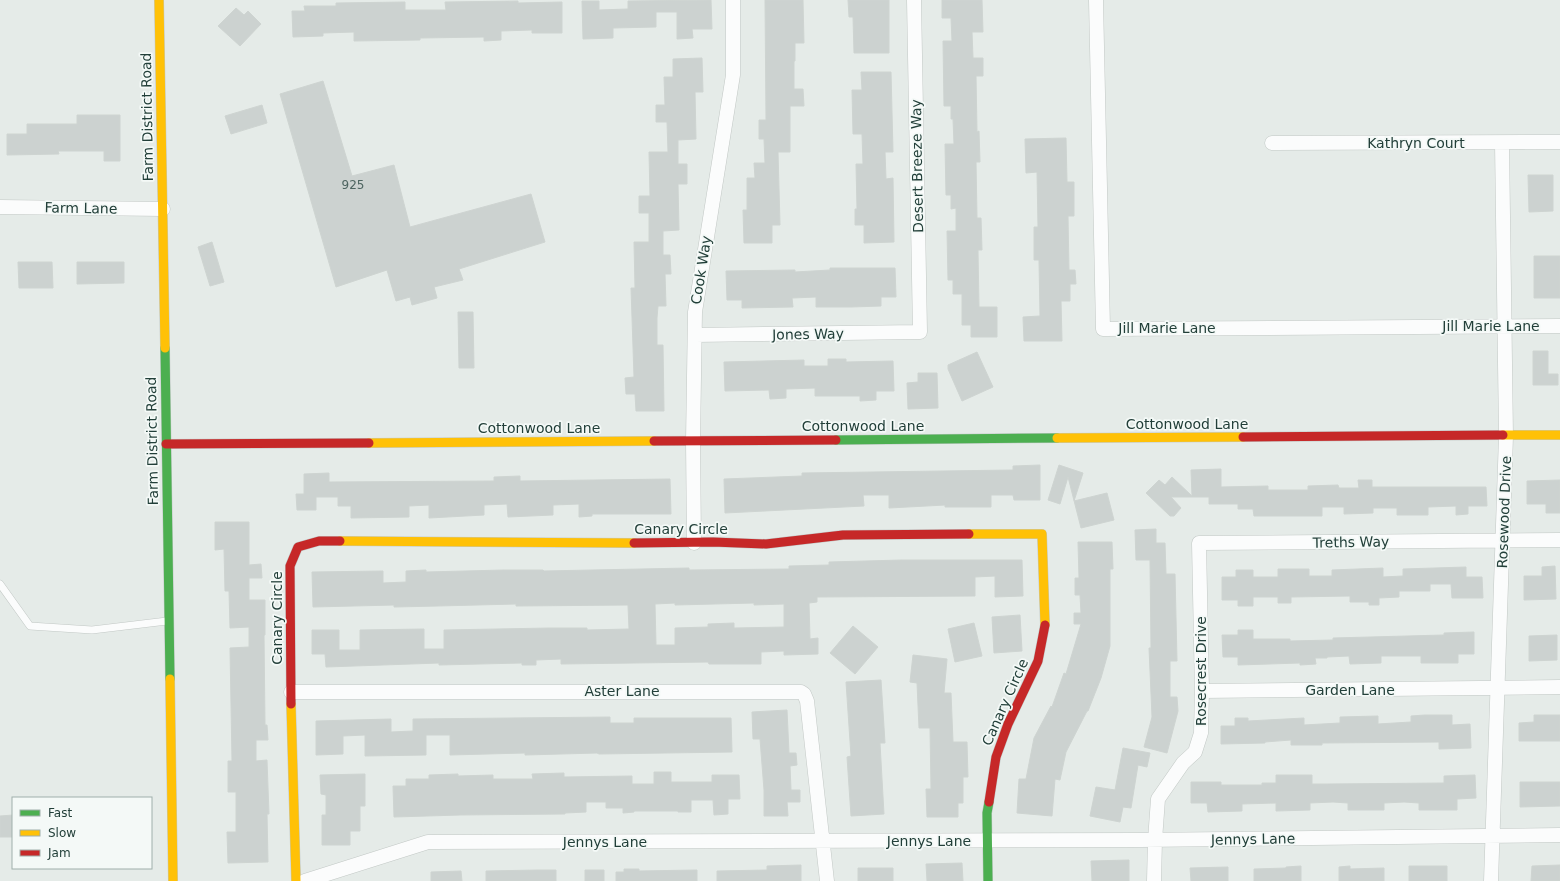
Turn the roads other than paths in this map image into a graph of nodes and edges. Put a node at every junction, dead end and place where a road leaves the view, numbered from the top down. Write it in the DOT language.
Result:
graph roads {
  1 [pos="160,0"];
  2 [pos="733,0"];
  3 [pos="914,0"];
  4 [pos="1096,0"];
  5 [pos="1560,142"];
  6 [pos="1272,143"];
  7 [pos="1502,143"];
  8 [pos="0,207"];
  9 [pos="163,209"];
  10 [pos="1504,326"];
  11 [pos="1560,326"];
  12 [pos="920,332"];
  13 [pos="695,335"];
  14 [pos="1560,435"];
  15 [pos="1506,436"];
  16 [pos="693,441"];
  17 [pos="166,444"];
  18 [pos="1560,540"];
  19 [pos="1504,541"];
  20 [pos="694,543"];
  21 [pos="1199,543"];
  22 [pos="0,584"];
  23 [pos="169,621"];
  24 [pos="1560,688"];
  25 [pos="1497,689"];
  26 [pos="1202,691"];
  27 [pos="291,692"];
  28 [pos="1492,835"];
  29 [pos="1560,835"];
  30 [pos="822,840"];
  31 [pos="1154,840"];
  32 [pos="987,841"];
  33 [pos="173,881"];
  34 [pos="296,881"];
  35 [pos="305,881"];
  36 [pos="827,881"];
  37 [pos="988,881"];
  38 [pos="1154,881"];
  39 [pos="1491,881"];
  1 -- 9 [label="street, Farm District Road"];
  2 -- 13 [label="street, Cook Way"];
  3 -- 12 [label="street, Desert Breeze Way"];
  4 -- 10 [label="street, Jill Marie Lane"];
  5 -- 7 [label="street, Kathryn Court"];
  6 -- 7 [label="street, Kathryn Court"];
  7 -- 10 [label="street, Rosewood Drive"];
  8 -- 9 [label="street, Farm Lane"];
  9 -- 17 [label="street, Farm District Road"];
  10 -- 11 [label="street, Jill Marie Lane"];
  10 -- 15 [label="street, Rosewood Drive"];
  12 -- 13 [label="street, Jones Way"];
  13 -- 16 [label="street, Cook Way"];
  14 -- 15 [label="street, Cottonwood Lane"];
  15 -- 16 [label="street, Cottonwood Lane"];
  15 -- 19 [label="street, Rosewood Drive"];
  16 -- 17 [label="street, Cottonwood Lane"];
  16 -- 20 [label="street, Cook Way"];
  17 -- 23 [label="street, Farm District Road"];
  18 -- 19 [label="street, Treths Way"];
  19 -- 21 [label="street, Treths Way"];
  19 -- 25 [label="street, Rosewood Drive"];
  20 -- 27 [label="street, Canary Circle"];
  20 -- 32 [label="street, Canary Circle"];
  21 -- 26 [label="street, Rosecrest Drive"];
  22 -- 23 [label="lane"];
  23 -- 33 [label="street, Farm District Road"];
  24 -- 25 [label="street, Garden Lane"];
  25 -- 26 [label="street, Garden Lane"];
  25 -- 28 [label="street, Rosewood Drive"];
  26 -- 31 [label="street, Rosecrest Drive"];
  27 -- 30 [label="street, Aster Lane"];
  27 -- 34 [label="street, Canary Circle"];
  28 -- 29 [label="street, Jennys Lane"];
  28 -- 31 [label="street, Jennys Lane"];
  28 -- 39 [label="street, Rosewood Drive"];
  30 -- 32 [label="street, Jennys Lane"];
  30 -- 35 [label="street, Jennys Lane"];
  30 -- 36 [label="street"];
  31 -- 32 [label="street, Jennys Lane"];
  31 -- 38 [label="street, Rosecrest Drive"];
  32 -- 37 [label="street, Canary Circle"];
}
